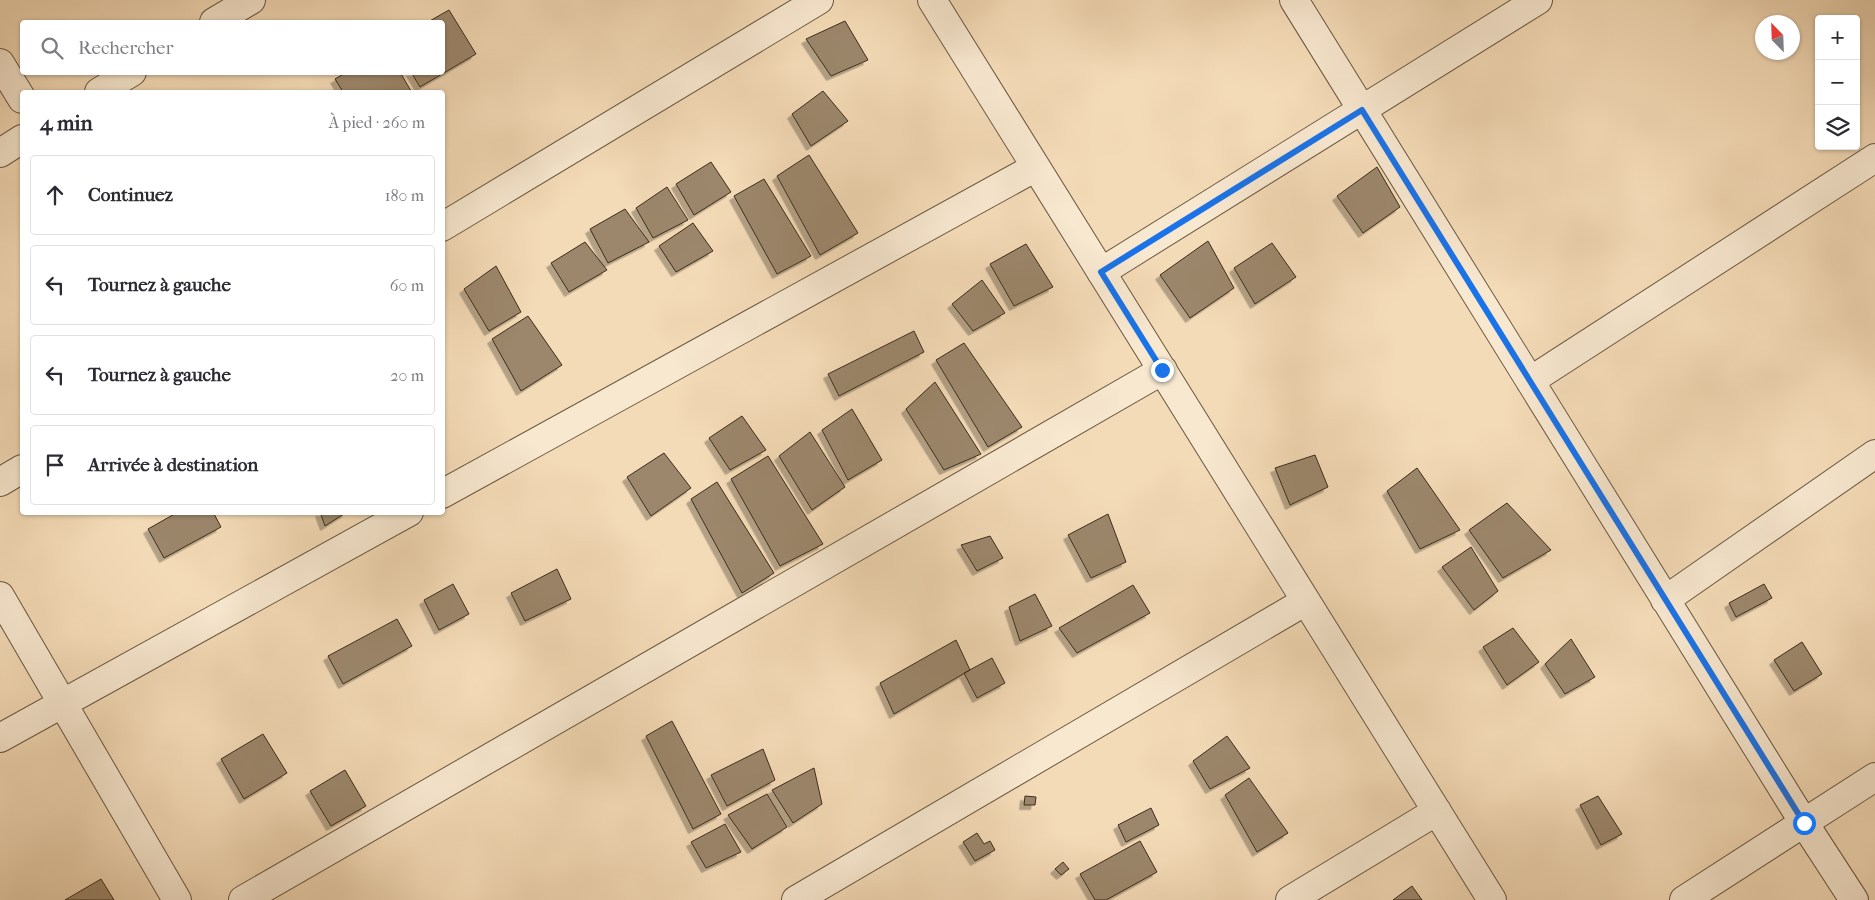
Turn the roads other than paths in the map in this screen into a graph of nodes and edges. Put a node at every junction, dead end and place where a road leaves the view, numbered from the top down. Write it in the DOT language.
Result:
graph roads {
  1 [pos="251,0"];
  2 [pos="819,0"];
  3 [pos="932,0"];
  4 [pos="1294,0"];
  5 [pos="1538,0"];
  6 [pos="217,20"];
  7 [pos="0,63"];
  8 [pos="127,75"];
  9 [pos="102,90"];
  10 [pos="20,96"];
  11 [pos="1362,110"];
  12 [pos="20,140"];
  13 [pos="0,153"];
  14 [pos="1875,158"];
  15 [pos="1036,167"];
  16 [pos="445,225"];
  17 [pos="1101,272"];
  18 [pos="1162,370"];
  19 [pos="1530,381"];
  20 [pos="1875,454"];
  21 [pos="20,470"];
  22 [pos="0,482"];
  23 [pos="445,492"];
  24 [pos="404,515"];
  25 [pos="0,596"];
  26 [pos="1665,600"];
  27 [pos="1306,602"];
  28 [pos="62,703"];
  29 [pos="0,738"];
  30 [pos="1875,777"];
  31 [pos="1436,811"];
  32 [pos="1804,823"];
  33 [pos="177,900"];
  34 [pos="243,900"];
  35 [pos="796,900"];
  36 [pos="1290,900"];
  37 [pos="1492,900"];
  38 [pos="1684,900"];
  39 [pos="1854,900"];
  1 -- 6 [label="street"];
  2 -- 16 [label="street"];
  3 -- 15 [label="street"];
  4 -- 11 [label="street"];
  5 -- 11 [label="street"];
  7 -- 10 [label="street"];
  8 -- 9 [label="street"];
  11 -- 17 [label="street"];
  11 -- 19 [label="street"];
  12 -- 13 [label="street"];
  14 -- 19 [label="street"];
  15 -- 17 [label="street"];
  15 -- 23 [label="street"];
  17 -- 18 [label="street"];
  18 -- 27 [label="street"];
  18 -- 34 [label="street"];
  19 -- 26 [label="street"];
  20 -- 26 [label="street"];
  21 -- 22 [label="street"];
  24 -- 28 [label="street"];
  25 -- 28 [label="street"];
  26 -- 32 [label="street"];
  27 -- 31 [label="street"];
  27 -- 35 [label="street"];
  28 -- 29 [label="street"];
  28 -- 33 [label="street"];
  30 -- 32 [label="street"];
  31 -- 36 [label="street"];
  31 -- 37 [label="street"];
  32 -- 38 [label="street"];
  32 -- 39 [label="street"];
}
